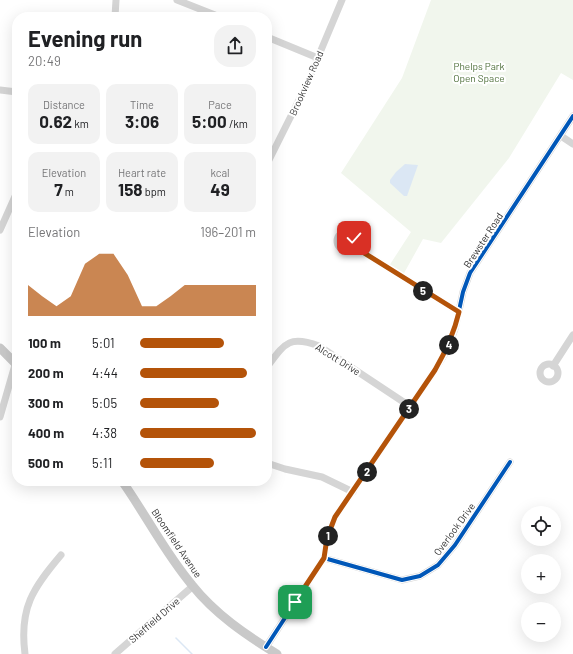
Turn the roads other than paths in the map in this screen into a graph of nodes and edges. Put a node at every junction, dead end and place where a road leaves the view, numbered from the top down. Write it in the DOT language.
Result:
graph roads {
  1 [pos="116,0"];
  2 [pos="177,0"];
  3 [pos="342,0"];
  4 [pos="115,12"];
  5 [pos="207,12"];
  6 [pos="272,39"];
  7 [pos="318,58"];
  8 [pos="0,90"];
  9 [pos="12,91"];
  10 [pos="573,116"];
  11 [pos="561,136"];
  12 [pos="573,144"];
  13 [pos="272,154"];
  14 [pos="12,203"];
  15 [pos="0,230"];
  16 [pos="353,246"];
  17 [pos="459,312"];
  18 [pos="573,335"];
  19 [pos="0,348"];
  20 [pos="12,358"];
  21 [pos="272,360"];
  22 [pos="553,366"];
  23 [pos="12,376"];
  24 [pos="411,407"];
  25 [pos="0,417"];
  26 [pos="510,462"];
  27 [pos="272,465"];
  28 [pos="125,486"];
  29 [pos="353,492"];
  30 [pos="61,555"];
  31 [pos="324,558"];
  32 [pos="192,586"];
  33 [pos="266,647"];
  34 [pos="25,654"];
  35 [pos="115,654"];
  36 [pos="277,654"];
  1 -- 4 [label="street"];
  2 -- 5 [label="street"];
  3 -- 7 [label="street, Brookview Road"];
  6 -- 7 [label="street"];
  7 -- 13 [label="street, Brookview Road"];
  8 -- 9 [label="street"];
  10 -- 11 [label="street, Brewster Road"];
  11 -- 12 [label="street"];
  11 -- 17 [label="street, Brewster Road"];
  14 -- 15 [label="street"];
  16 -- 17 [label="street"];
  17 -- 24 [label="street, Brewster Road"];
  18 -- 22 [label="street"];
  19 -- 20 [label="main road"];
  21 -- 24 [label="street, Alcott Drive"];
  23 -- 25 [label="street"];
  24 -- 29 [label="street, Brewster Road"];
  26 -- 31 [label="street, Overlook Drive"];
  27 -- 29 [label="street"];
  28 -- 32 [label="main road, Bloomfield Avenue"];
  29 -- 31 [label="street, Brewster Road"];
  30 -- 34 [label="street"];
  31 -- 33 [label="street, Brewster Road"];
  32 -- 33 [label="main road, Bloomfield Avenue"];
  32 -- 35 [label="street, Sheffield Drive"];
  33 -- 36 [label="main road, Bloomfield Avenue"];
}
